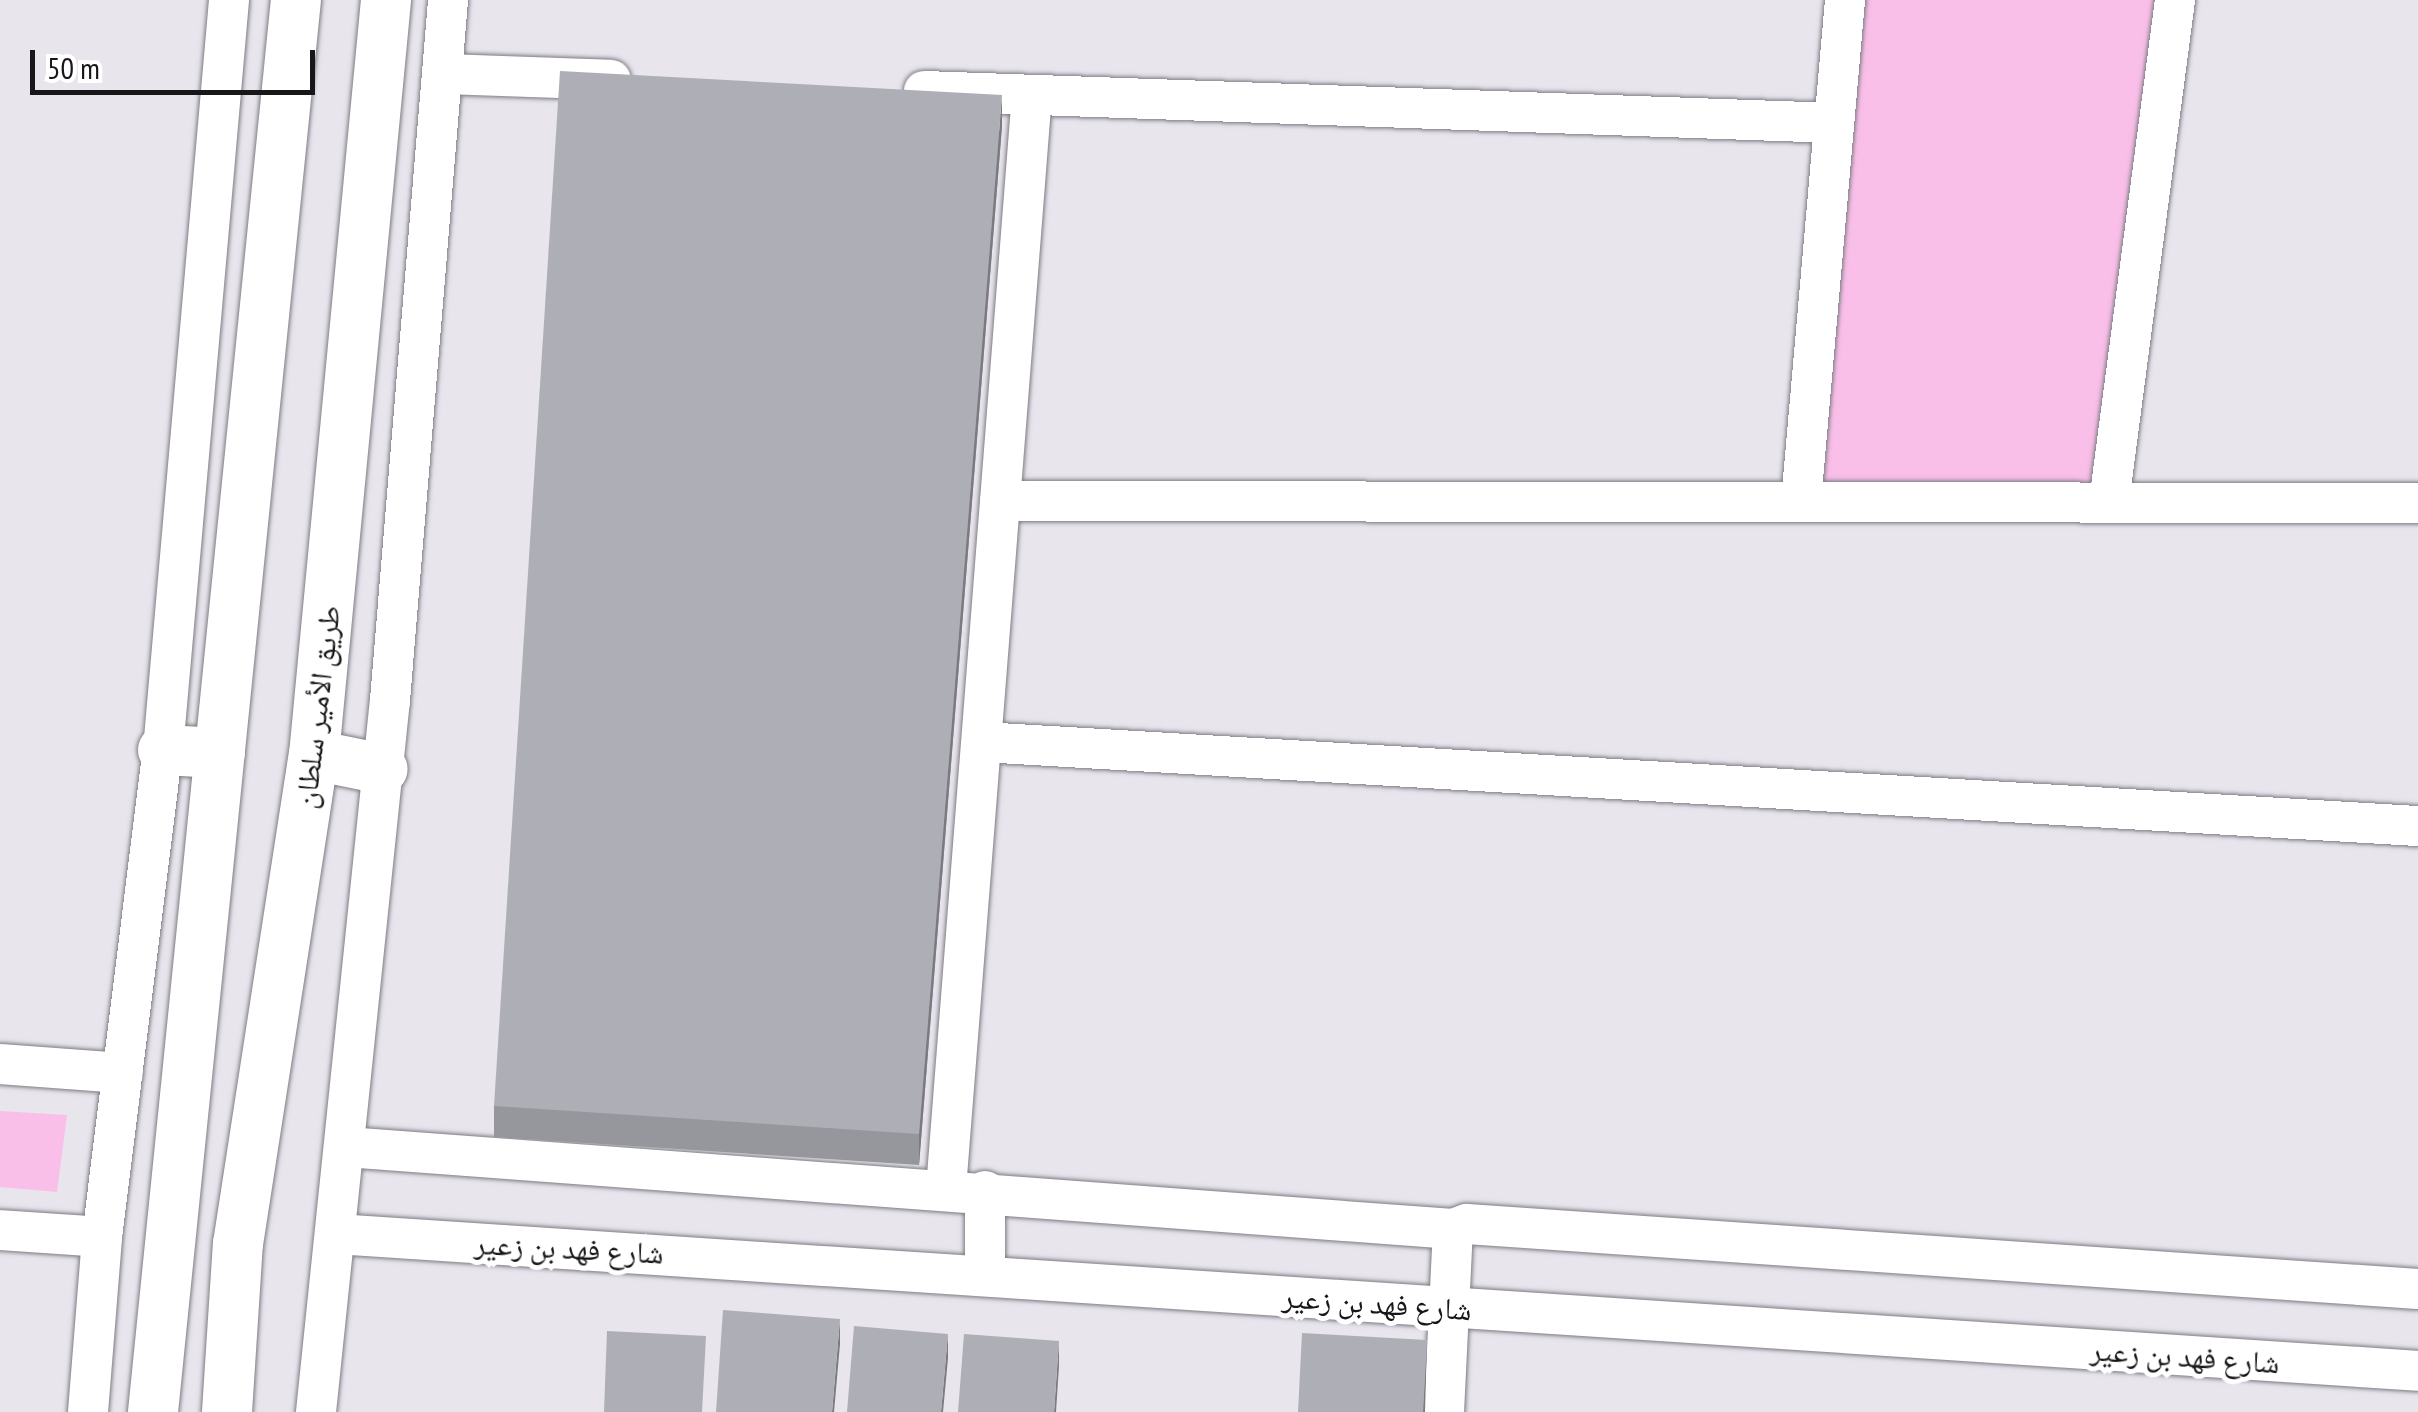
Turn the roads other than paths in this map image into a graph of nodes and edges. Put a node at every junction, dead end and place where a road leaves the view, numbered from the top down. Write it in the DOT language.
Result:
graph roads {
  1 [pos="229,0"];
  2 [pos="296,0"];
  3 [pos="386,0"];
  4 [pos="448,0"];
  5 [pos="1845,0"];
  6 [pos="2176,0"];
  7 [pos="443,74"];
  8 [pos="659,82"];
  9 [pos="875,90"];
  10 [pos="1032,95"];
  11 [pos="1834,123"];
  12 [pos="1000,501"];
  13 [pos="1801,502"];
  14 [pos="2109,502"];
  15 [pos="2418,503"];
  16 [pos="982,742"];
  17 [pos="163,750"];
  18 [pos="220,753"];
  19 [pos="314,755"];
  20 [pos="382,770"];
  21 [pos="2418,826"];
  22 [pos="0,1064"];
  23 [pos="123,1073"];
  24 [pos="346,1147"];
  25 [pos="966,1190"];
  26 [pos="1453,1229"];
  27 [pos="0,1230"];
  28 [pos="336,1234"];
  29 [pos="102,1237"];
  30 [pos="984,1273"];
  31 [pos="2418,1288"];
  32 [pos="1451,1308"];
  33 [pos="2418,1371"];
  34 [pos="88,1412"];
  35 [pos="153,1412"];
  36 [pos="227,1412"];
  37 [pos="316,1412"];
  38 [pos="1444,1412"];
  1 -- 17 [label="street"];
  2 -- 18 [label="main road"];
  3 -- 19 [label="main road, طريق الأمير سلطان"];
  4 -- 7 [label="street"];
  5 -- 11 [label="street"];
  6 -- 14 [label="street"];
  7 -- 8 [label="street"];
  7 -- 20 [label="street"];
  9 -- 10 [label="street"];
  10 -- 11 [label="street"];
  10 -- 12 [label="street"];
  11 -- 13 [label="street"];
  12 -- 13 [label="street"];
  12 -- 16 [label="street"];
  13 -- 14 [label="street"];
  14 -- 15 [label="street"];
  16 -- 21 [label="street"];
  16 -- 25 [label="street"];
  17 -- 18 [label="main road"];
  17 -- 23 [label="street"];
  18 -- 35 [label="main road"];
  19 -- 20 [label="main road"];
  19 -- 36 [label="main road, طريق الأمير سلطان"];
  20 -- 24 [label="street"];
  22 -- 23 [label="street"];
  23 -- 29 [label="street"];
  24 -- 25 [label="street"];
  24 -- 28 [label="street"];
  25 -- 26 [label="street"];
  25 -- 30 [label="street"];
  26 -- 31 [label="street"];
  26 -- 32 [label="street"];
  27 -- 29 [label="street"];
  28 -- 30 [label="street, شارع فهد بن زعير"];
  28 -- 37 [label="street"];
  29 -- 34 [label="street"];
  30 -- 32 [label="street, شارع فهد بن زعير"];
  32 -- 33 [label="street, شارع فهد بن زعير"];
  32 -- 38 [label="street"];
}
